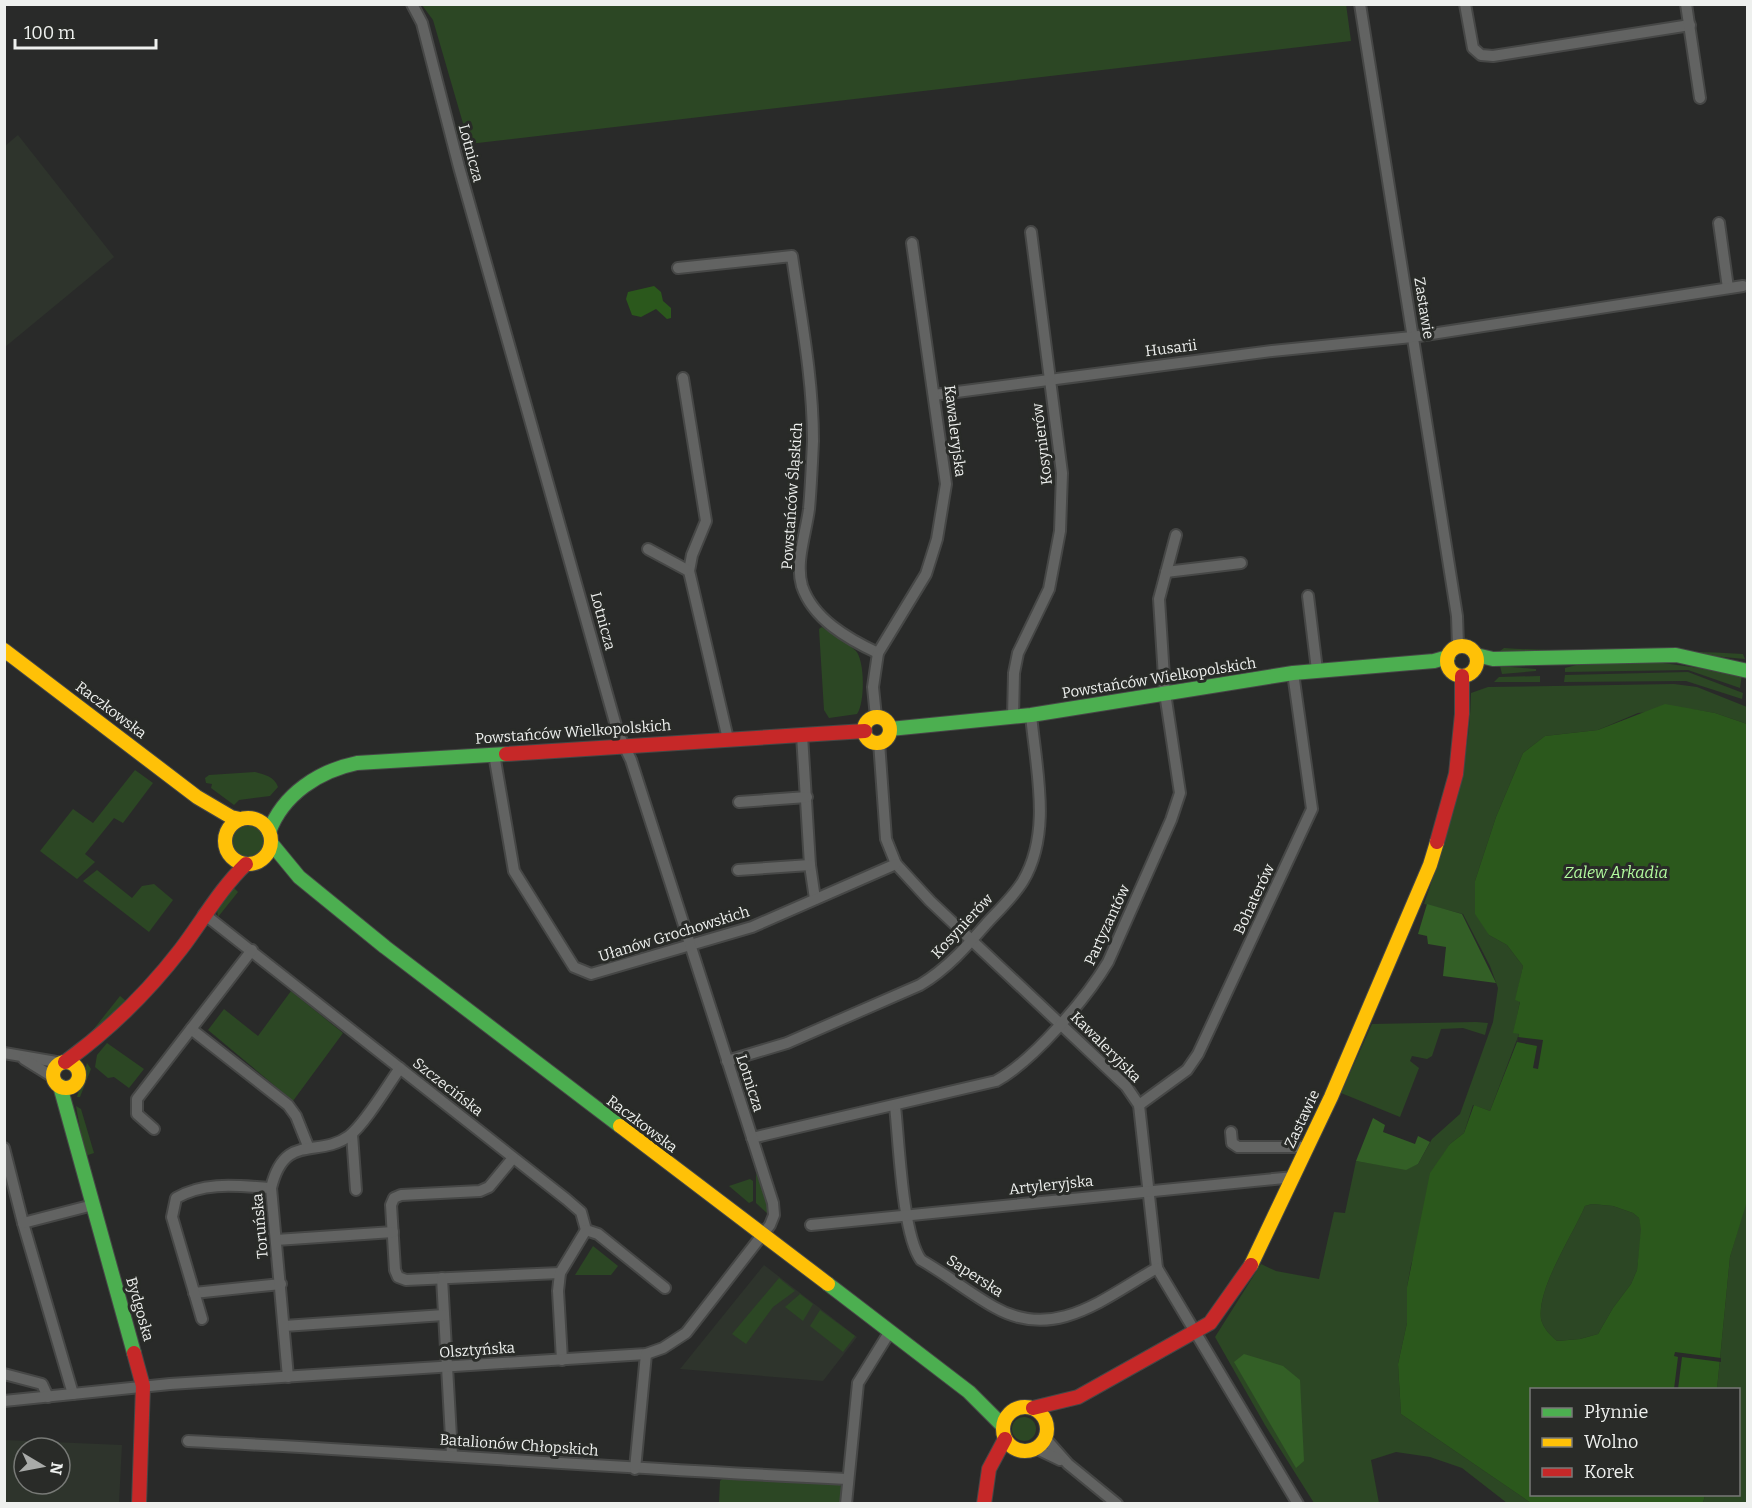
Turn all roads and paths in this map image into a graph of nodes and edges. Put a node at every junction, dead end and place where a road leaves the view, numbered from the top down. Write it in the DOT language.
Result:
graph roads {
  1 [pos="412,4"];
  2 [pos="1360,4"];
  3 [pos="1465,4"];
  4 [pos="1686,4"];
  5 [pos="1690,25"];
  6 [pos="1700,98"];
  7 [pos="1719,223"];
  8 [pos="1031,232"];
  9 [pos="912,243"];
  10 [pos="678,268"];
  11 [pos="1743,286"];
  12 [pos="1728,288"];
  13 [pos="1412,338"];
  14 [pos="683,378"];
  15 [pos="1049,378"];
  16 [pos="934,395"];
  17 [pos="1176,536"];
  18 [pos="648,549"];
  19 [pos="1241,563"];
  20 [pos="689,572"];
  21 [pos="1166,572"];
  22 [pos="1308,596"];
  23 [pos="4,650"];
  24 [pos="878,653"];
  25 [pos="1468,661"];
  26 [pos="1448,662"];
  27 [pos="1713,662"];
  28 [pos="1748,662"];
  29 [pos="1317,670"];
  30 [pos="1748,671"];
  31 [pos="1293,673"];
  32 [pos="1165,693"];
  33 [pos="1031,715"];
  34 [pos="876,717"];
  35 [pos="1013,717"];
  36 [pos="890,729"];
  37 [pos="865,731"];
  38 [pos="802,735"];
  39 [pos="728,739"];
  40 [pos="879,742"];
  41 [pos="624,746"];
  42 [pos="494,754"];
  43 [pos="293,794"];
  44 [pos="196,797"];
  45 [pos="807,797"];
  46 [pos="739,802"];
  47 [pos="240,819"];
  48 [pos="256,819"];
  49 [pos="225,836"];
  50 [pos="270,837"];
  51 [pos="230,857"];
  52 [pos="253,863"];
  53 [pos="896,864"];
  54 [pos="810,865"];
  55 [pos="738,870"];
  56 [pos="299,878"];
  57 [pos="815,899"];
  58 [pos="208,909"];
  59 [pos="971,941"];
  60 [pos="690,947"];
  61 [pos="252,950"];
  62 [pos="1060,1023"];
  63 [pos="191,1029"];
  64 [pos="94,1041"];
  65 [pos="4,1053"];
  66 [pos="21,1058"];
  67 [pos="727,1061"];
  68 [pos="64,1062"];
  69 [pos="400,1068"];
  70 [pos="78,1078"];
  71 [pos="56,1082"];
  72 [pos="1139,1105"];
  73 [pos="895,1106"];
  74 [pos="72,1128"];
  75 [pos="154,1129"];
  76 [pos="1231,1131"];
  77 [pos="352,1134"];
  78 [pos="752,1138"];
  79 [pos="308,1146"];
  80 [pos="1308,1147"];
  81 [pos="4,1148"];
  82 [pos="513,1158"];
  83 [pos="1294,1177"];
  84 [pos="271,1188"];
  85 [pos="1150,1189"];
  86 [pos="356,1190"];
  87 [pos="93,1204"];
  88 [pos="908,1216"];
  89 [pos="23,1223"];
  90 [pos="811,1225"];
  91 [pos="586,1230"];
  92 [pos="393,1232"];
  93 [pos="762,1237"];
  94 [pos="276,1240"];
  95 [pos="1157,1268"];
  96 [pos="560,1273"];
  97 [pos="442,1278"];
  98 [pos="281,1284"];
  99 [pos="665,1288"];
  100 [pos="194,1293"];
  101 [pos="444,1315"];
  102 [pos="202,1319"];
  103 [pos="284,1326"];
  104 [pos="1196,1331"];
  105 [pos="889,1333"];
  106 [pos="646,1354"];
  107 [pos="562,1360"];
  108 [pos="446,1367"];
  109 [pos="4,1374"];
  110 [pos="288,1377"];
  111 [pos="143,1386"];
  112 [pos="969,1392"];
  113 [pos="73,1394"];
  114 [pos="48,1397"];
  115 [pos="1078,1397"];
  116 [pos="4,1401"];
  117 [pos="1033,1408"];
  118 [pos="1013,1410"];
  119 [pos="1004,1432"];
  120 [pos="1042,1438"];
  121 [pos="188,1441"];
  122 [pos="1016,1449"];
  123 [pos="452,1455"];
  124 [pos="635,1469"];
  125 [pos="847,1479"];
  126 [pos="984,1501"];
  127 [pos="139,1503"];
  128 [pos="846,1503"];
  129 [pos="1117,1503"];
  130 [pos="1298,1503"];
  1 -- 41 [label="street, Lotnicza"];
  2 -- 13 [label="street, Zastawie"];
  3 -- 5 [label="street"];
  4 -- 5 [label="street"];
  5 -- 6 [label="street"];
  7 -- 12 [label="street"];
  8 -- 15 [label="street, Kosynierów"];
  9 -- 16 [label="street, Kawaleryjska"];
  10 -- 24 [label="street, Powstańców Śląskich"];
  11 -- 12 [label="street, Husarii"];
  12 -- 13 [label="street, Husarii"];
  13 -- 15 [label="street, Husarii"];
  13 -- 25 [label="street, Zastawie"];
  14 -- 20 [label="street"];
  15 -- 16 [label="street, Husarii"];
  15 -- 35 [label="street, Kosynierów"];
  16 -- 24 [label="street, Kawaleryjska"];
  17 -- 21 [label="street, Partyzantów"];
  18 -- 20 [label="street"];
  19 -- 21 [label="street"];
  20 -- 39 [label="street"];
  21 -- 32 [label="street, Partyzantów"];
  22 -- 29 [label="street"];
  23 -- 44 [label="street, Raczkowska"];
  24 -- 34 [label="street, Kawaleryjska"];
  25 -- 26 [label="street"];
  25 -- 26 [label="street"];
  25 -- 27 [label="street"];
  25 -- 80 [label="street, Zastawie"];
  26 -- 29 [label="street, Powstańców Wielkopolskich"];
  27 -- 28 [label="street"];
  27 -- 30 [label="street"];
  29 -- 31 [label="street, Powstańców Wielkopolskich"];
  31 -- 32 [label="street, Powstańców Wielkopolskich"];
  31 -- 72 [label="street, Bohaterów"];
  32 -- 33 [label="street, Powstańców Wielkopolskich"];
  32 -- 62 [label="street, Partyzantów"];
  33 -- 35 [label="street, Powstańców Wielkopolskich"];
  33 -- 59 [label="street, Kosynierów"];
  34 -- 36 [label="street"];
  34 -- 37 [label="street"];
  35 -- 36 [label="street, Powstańców Wielkopolskich"];
  36 -- 40 [label="street"];
  37 -- 38 [label="street, Powstańców Wielkopolskich"];
  37 -- 40 [label="street"];
  38 -- 39 [label="street, Powstańców Wielkopolskich"];
  38 -- 45 [label="street"];
  39 -- 41 [label="street, Powstańców Wielkopolskich"];
  40 -- 53 [label="street, Kawaleryjska"];
  41 -- 42 [label="street, Powstańców Wielkopolskich"];
  41 -- 60 [label="street, Lotnicza"];
  42 -- 43 [label="street, Powstańców Wielkopolskich"];
  42 -- 60 [label="street, Ułanów Grochowskich"];
  43 -- 48 [label="street, Powstańców Wielkopolskich"];
  43 -- 50 [label="street, Powstańców Wielkopolskich"];
  44 -- 47 [label="street, Raczkowska"];
  44 -- 49 [label="street, Raczkowska"];
  45 -- 46 [label="street"];
  45 -- 54 [label="street"];
  47 -- 48 [label="street"];
  47 -- 49 [label="street"];
  48 -- 50 [label="street"];
  49 -- 51 [label="street"];
  50 -- 52 [label="street"];
  50 -- 56 [label="street, Raczkowska"];
  51 -- 52 [label="street"];
  51 -- 58 [label="street, Bydgoska"];
  52 -- 56 [label="street, Raczkowska"];
  52 -- 58 [label="street, Bydgoska"];
  53 -- 57 [label="street, Ułanów Grochowskich"];
  53 -- 59 [label="street, Kawaleryjska"];
  54 -- 55 [label="street"];
  54 -- 57 [label="street"];
  56 -- 93 [label="street, Raczkowska"];
  57 -- 60 [label="street, Ułanów Grochowskich"];
  58 -- 61 [label="street, Szczecińska"];
  58 -- 64 [label="street, Bydgoska"];
  59 -- 62 [label="street, Kawaleryjska"];
  59 -- 67 [label="street, Kosynierów"];
  60 -- 67 [label="street, Lotnicza"];
  61 -- 63 [label="street"];
  61 -- 69 [label="street, Szczecińska"];
  62 -- 72 [label="street, Kawaleryjska"];
  62 -- 73 [label="street, Partyzantów"];
  63 -- 75 [label="street"];
  63 -- 79 [label="street"];
  64 -- 68 [label="street, Bydgoska"];
  64 -- 70 [label="street, Bydgoska"];
  65 -- 66 [label="street"];
  66 -- 68 [label="street"];
  66 -- 71 [label="street"];
  67 -- 78 [label="street, Lotnicza"];
  68 -- 70 [label="street"];
  68 -- 71 [label="street"];
  69 -- 77 [label="street"];
  69 -- 82 [label="street, Szczecińska"];
  70 -- 71 [label="street"];
  70 -- 74 [label="street, Bydgoska"];
  71 -- 74 [label="street, Bydgoska"];
  72 -- 85 [label="street, Kawaleryjska"];
  73 -- 78 [label="street, Partyzantów"];
  73 -- 88 [label="street, Saperska"];
  74 -- 87 [label="street, Bydgoska"];
  76 -- 80 [label="street"];
  77 -- 79 [label="street, Toruńska"];
  77 -- 86 [label="street"];
  78 -- 93 [label="street, Lotnicza"];
  79 -- 84 [label="street, Toruńska"];
  80 -- 83 [label="street, Zastawie"];
  81 -- 89 [label="street"];
  82 -- 91 [label="street, Szczecińska"];
  82 -- 92 [label="street"];
  83 -- 85 [label="street, Artyleryjska"];
  83 -- 104 [label="street, Zastawie"];
  84 -- 94 [label="street, Toruńska"];
  84 -- 100 [label="street"];
  85 -- 88 [label="street, Artyleryjska"];
  85 -- 95 [label="street, Kawaleryjska"];
  87 -- 89 [label="street"];
  87 -- 111 [label="street, Bydgoska"];
  88 -- 90 [label="street, Artyleryjska"];
  88 -- 95 [label="street, Saperska"];
  89 -- 113 [label="street"];
  91 -- 96 [label="street"];
  91 -- 99 [label="street"];
  92 -- 94 [label="street"];
  92 -- 97 [label="street"];
  93 -- 105 [label="street, Raczkowska"];
  93 -- 106 [label="street, Olsztyńska"];
  94 -- 98 [label="street, Toruńska"];
  95 -- 104 [label="street, Kawaleryjska"];
  96 -- 97 [label="street"];
  96 -- 107 [label="street"];
  97 -- 101 [label="street"];
  98 -- 100 [label="street"];
  98 -- 103 [label="street, Toruńska"];
  100 -- 102 [label="street"];
  101 -- 103 [label="street"];
  101 -- 108 [label="street"];
  103 -- 110 [label="street, Toruńska"];
  104 -- 115 [label="street"];
  104 -- 130 [label="street"];
  105 -- 112 [label="street, Raczkowska"];
  105 -- 125 [label="street"];
  106 -- 107 [label="street, Olsztyńska"];
  106 -- 124 [label="street"];
  107 -- 108 [label="street, Olsztyńska"];
  108 -- 110 [label="street, Olsztyńska"];
  108 -- 123 [label="street"];
  109 -- 114 [label="street"];
  110 -- 111 [label="street, Olsztyńska"];
  111 -- 113 [label="street, Olsztyńska"];
  111 -- 127 [label="street, Bydgoska"];
  112 -- 118 [label="street, Raczkowska"];
  112 -- 119 [label="street, Raczkowska"];
  113 -- 114 [label="street, Olsztyńska"];
  114 -- 116 [label="street, Olsztyńska"];
  115 -- 117 [label="street"];
  115 -- 120 [label="street"];
  117 -- 118 [label="street"];
  117 -- 120 [label="street"];
  118 -- 119 [label="street"];
  119 -- 122 [label="street"];
  119 -- 126 [label="street"];
  120 -- 122 [label="street"];
  120 -- 129 [label="street"];
  121 -- 123 [label="street, Batalionów Chłopskich"];
  122 -- 126 [label="street"];
  123 -- 124 [label="street, Batalionów Chłopskich"];
  124 -- 125 [label="street, Batalionów Chłopskich"];
  125 -- 128 [label="street"];
}
